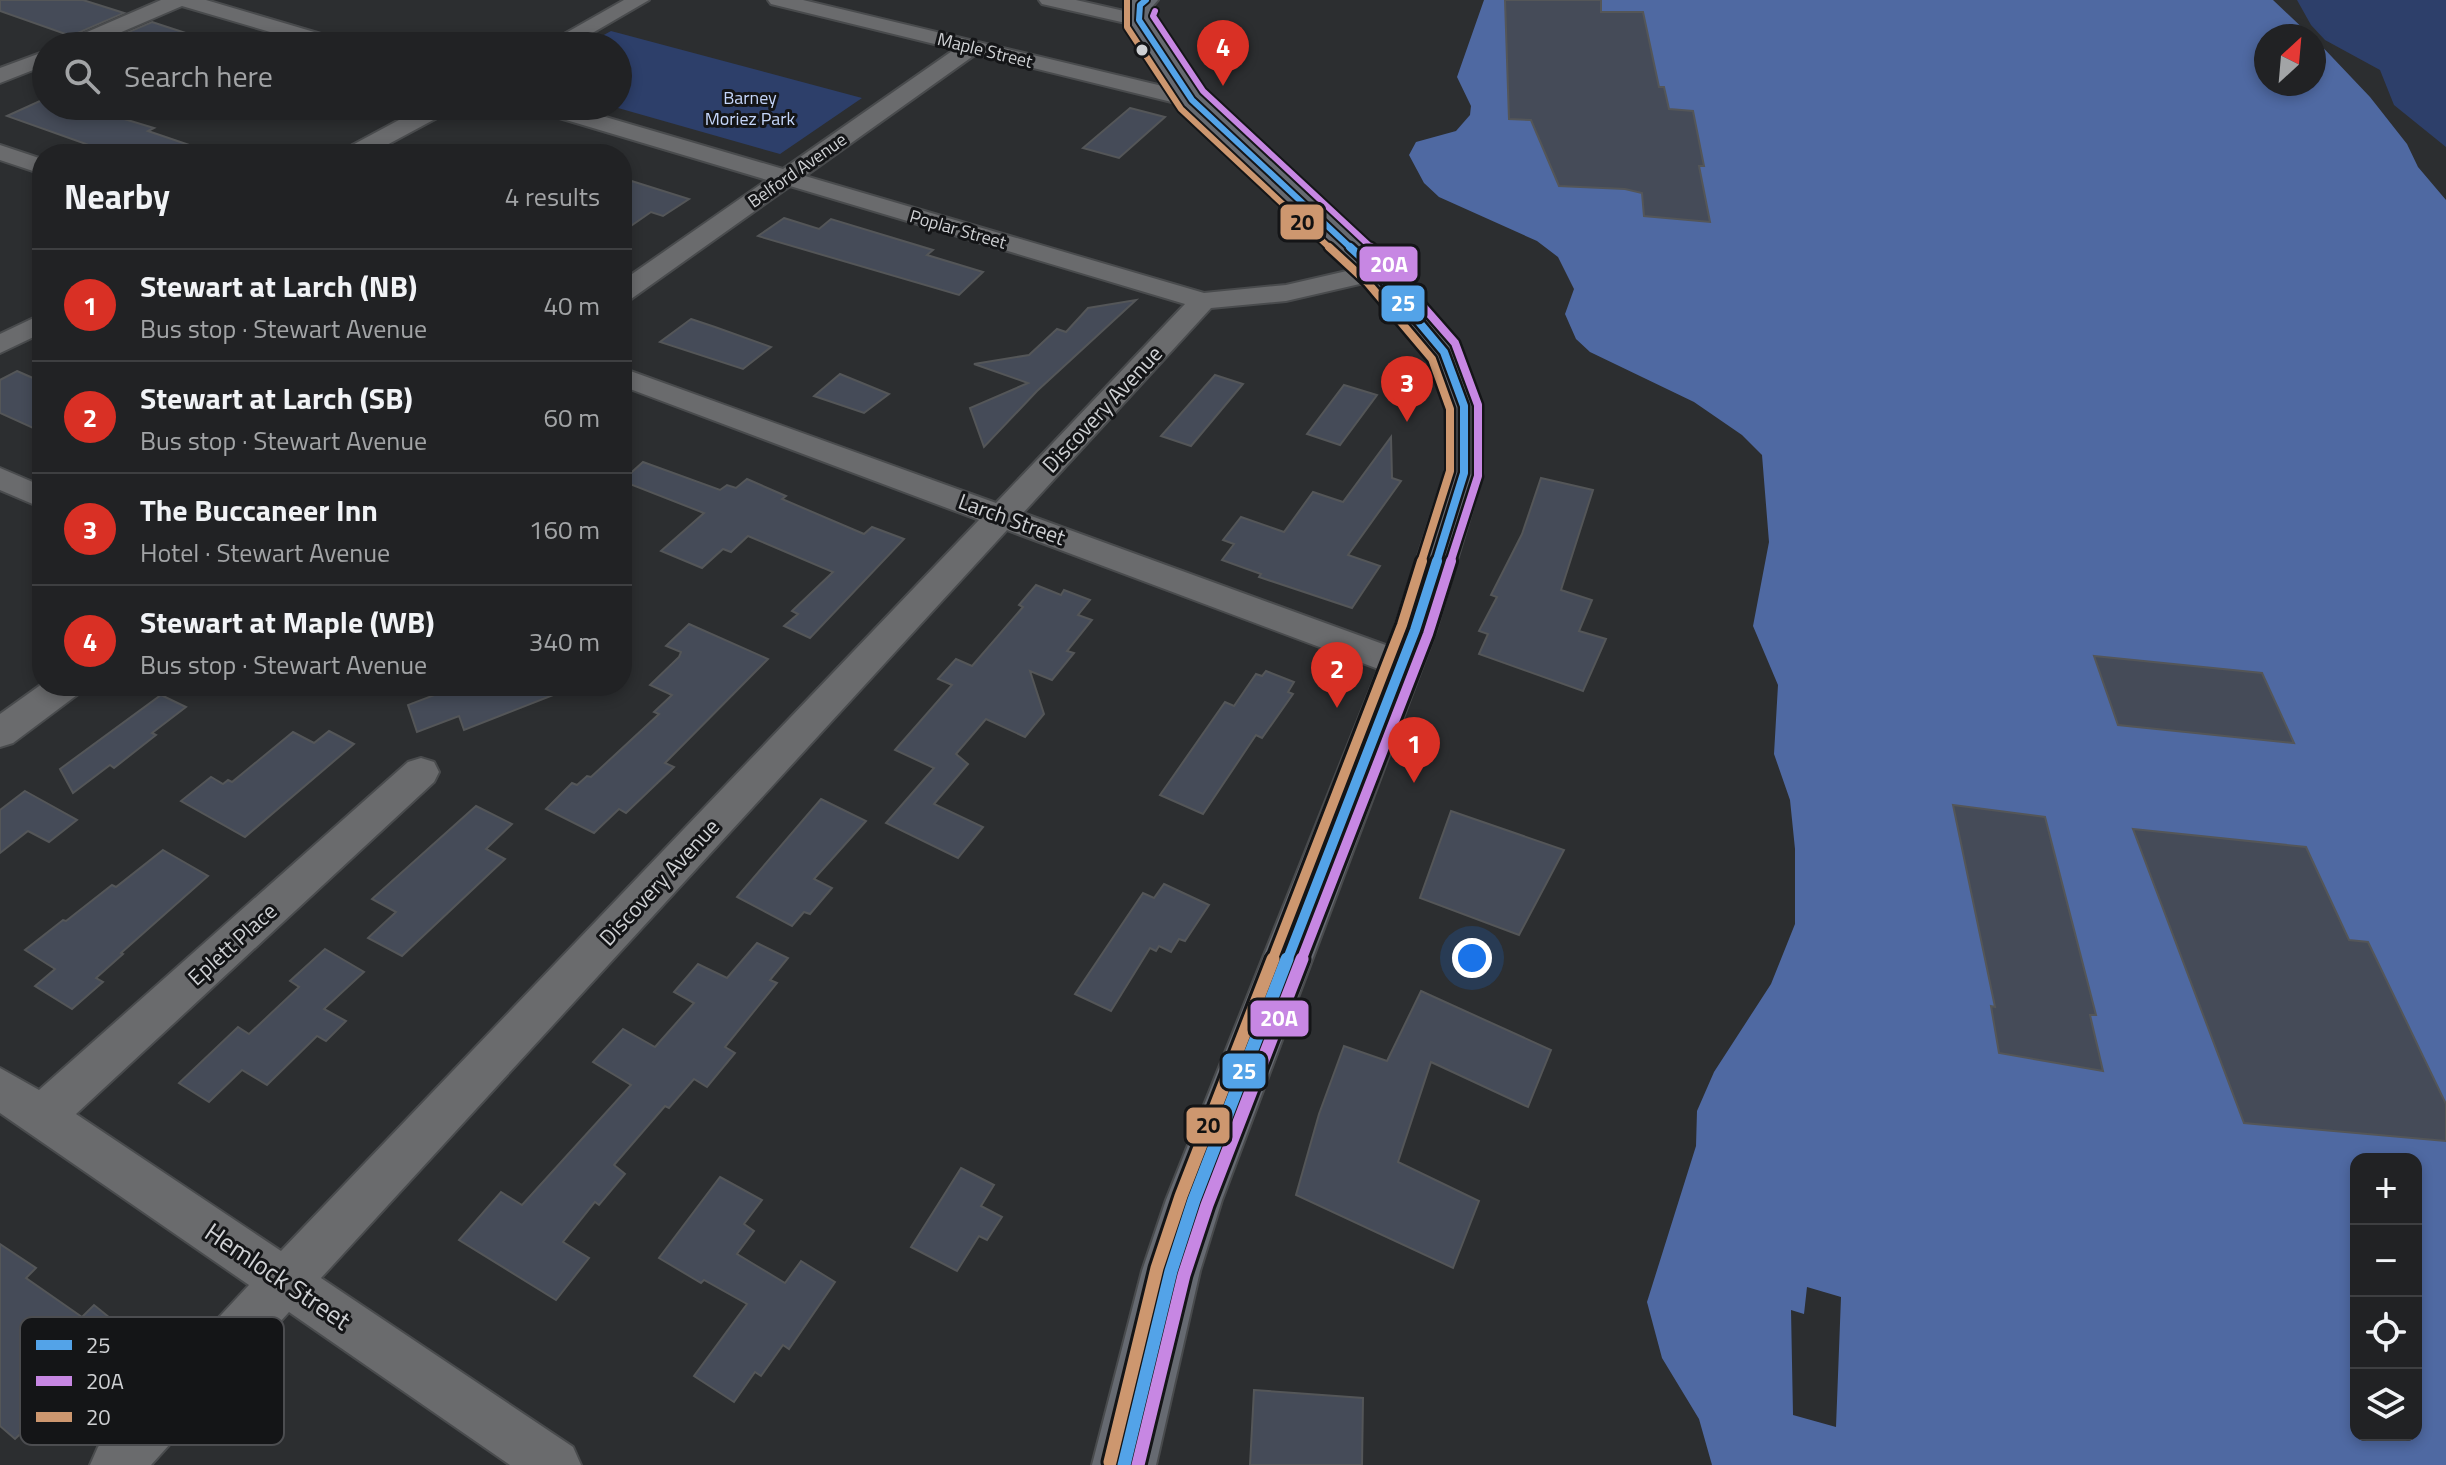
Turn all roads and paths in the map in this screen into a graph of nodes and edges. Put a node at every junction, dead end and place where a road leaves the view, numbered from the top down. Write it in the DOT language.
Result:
graph roads {
  1 [pos="181,0"];
  2 [pos="639,0"];
  3 [pos="778,0"];
  4 [pos="1049,0"];
  5 [pos="1140,6"];
  6 [pos="104,32"];
  7 [pos="292,32"];
  8 [pos="580,32"];
  9 [pos="972,47"];
  10 [pos="32,63"];
  11 [pos="0,76"];
  12 [pos="1192,100"];
  13 [pos="416,120"];
  14 [pos="591,120"];
  15 [pos="372,144"];
  16 [pos="0,152"];
  17 [pos="32,163"];
  18 [pos="785,178"];
  19 [pos="1377,272"];
  20 [pos="632,286"];
  21 [pos="1203,301"];
  22 [pos="32,327"];
  23 [pos="0,345"];
  24 [pos="632,380"];
  25 [pos="0,478"];
  26 [pos="32,493"];
  27 [pos="1003,515"];
  28 [pos="1401,664"];
  29 [pos="51,696"];
  30 [pos="0,733"];
  31 [pos="421,772"];
  32 [pos="0,1088"];
  33 [pos="42,1116"];
  34 [pos="285,1281"];
  35 [pos="252,1317"];
  36 [pos="134,1445"];
  37 [pos="116,1465"];
  38 [pos="555,1465"];
  39 [pos="1124,1465"];
  1 -- 6 [label="street"];
  1 -- 7 [label="street"];
  2 -- 8 [label="street"];
  3 -- 9 [label="street, Maple Street"];
  4 -- 5 [label="street"];
  5 -- 12 [label="highway"];
  9 -- 12 [label="street, Maple Street"];
  9 -- 18 [label="street, Belford Avenue"];
  10 -- 11 [label="street"];
  12 -- 19 [label="highway"];
  13 -- 15 [label="street"];
  14 -- 18 [label="street, Poplar Street"];
  16 -- 17 [label="street"];
  18 -- 20 [label="street, Belford Avenue"];
  18 -- 21 [label="street, Poplar Street"];
  19 -- 21 [label="street, Poplar Street"];
  19 -- 28 [label="highway"];
  21 -- 27 [label="street, Discovery Avenue"];
  22 -- 23 [label="street"];
  24 -- 27 [label="street, Larch Street"];
  25 -- 26 [label="street"];
  27 -- 28 [label="street, Larch Street"];
  27 -- 34 [label="street, Discovery Avenue"];
  28 -- 39 [label="highway"];
  29 -- 30 [label="street"];
  31 -- 33 [label="street, Eplett Place"];
  32 -- 33 [label="street, Hemlock Street"];
  33 -- 34 [label="street, Hemlock Street"];
  34 -- 35 [label="street, Discovery Avenue"];
  34 -- 38 [label="street, Hemlock Street"];
  36 -- 37 [label="street, Discovery Avenue"];
}
